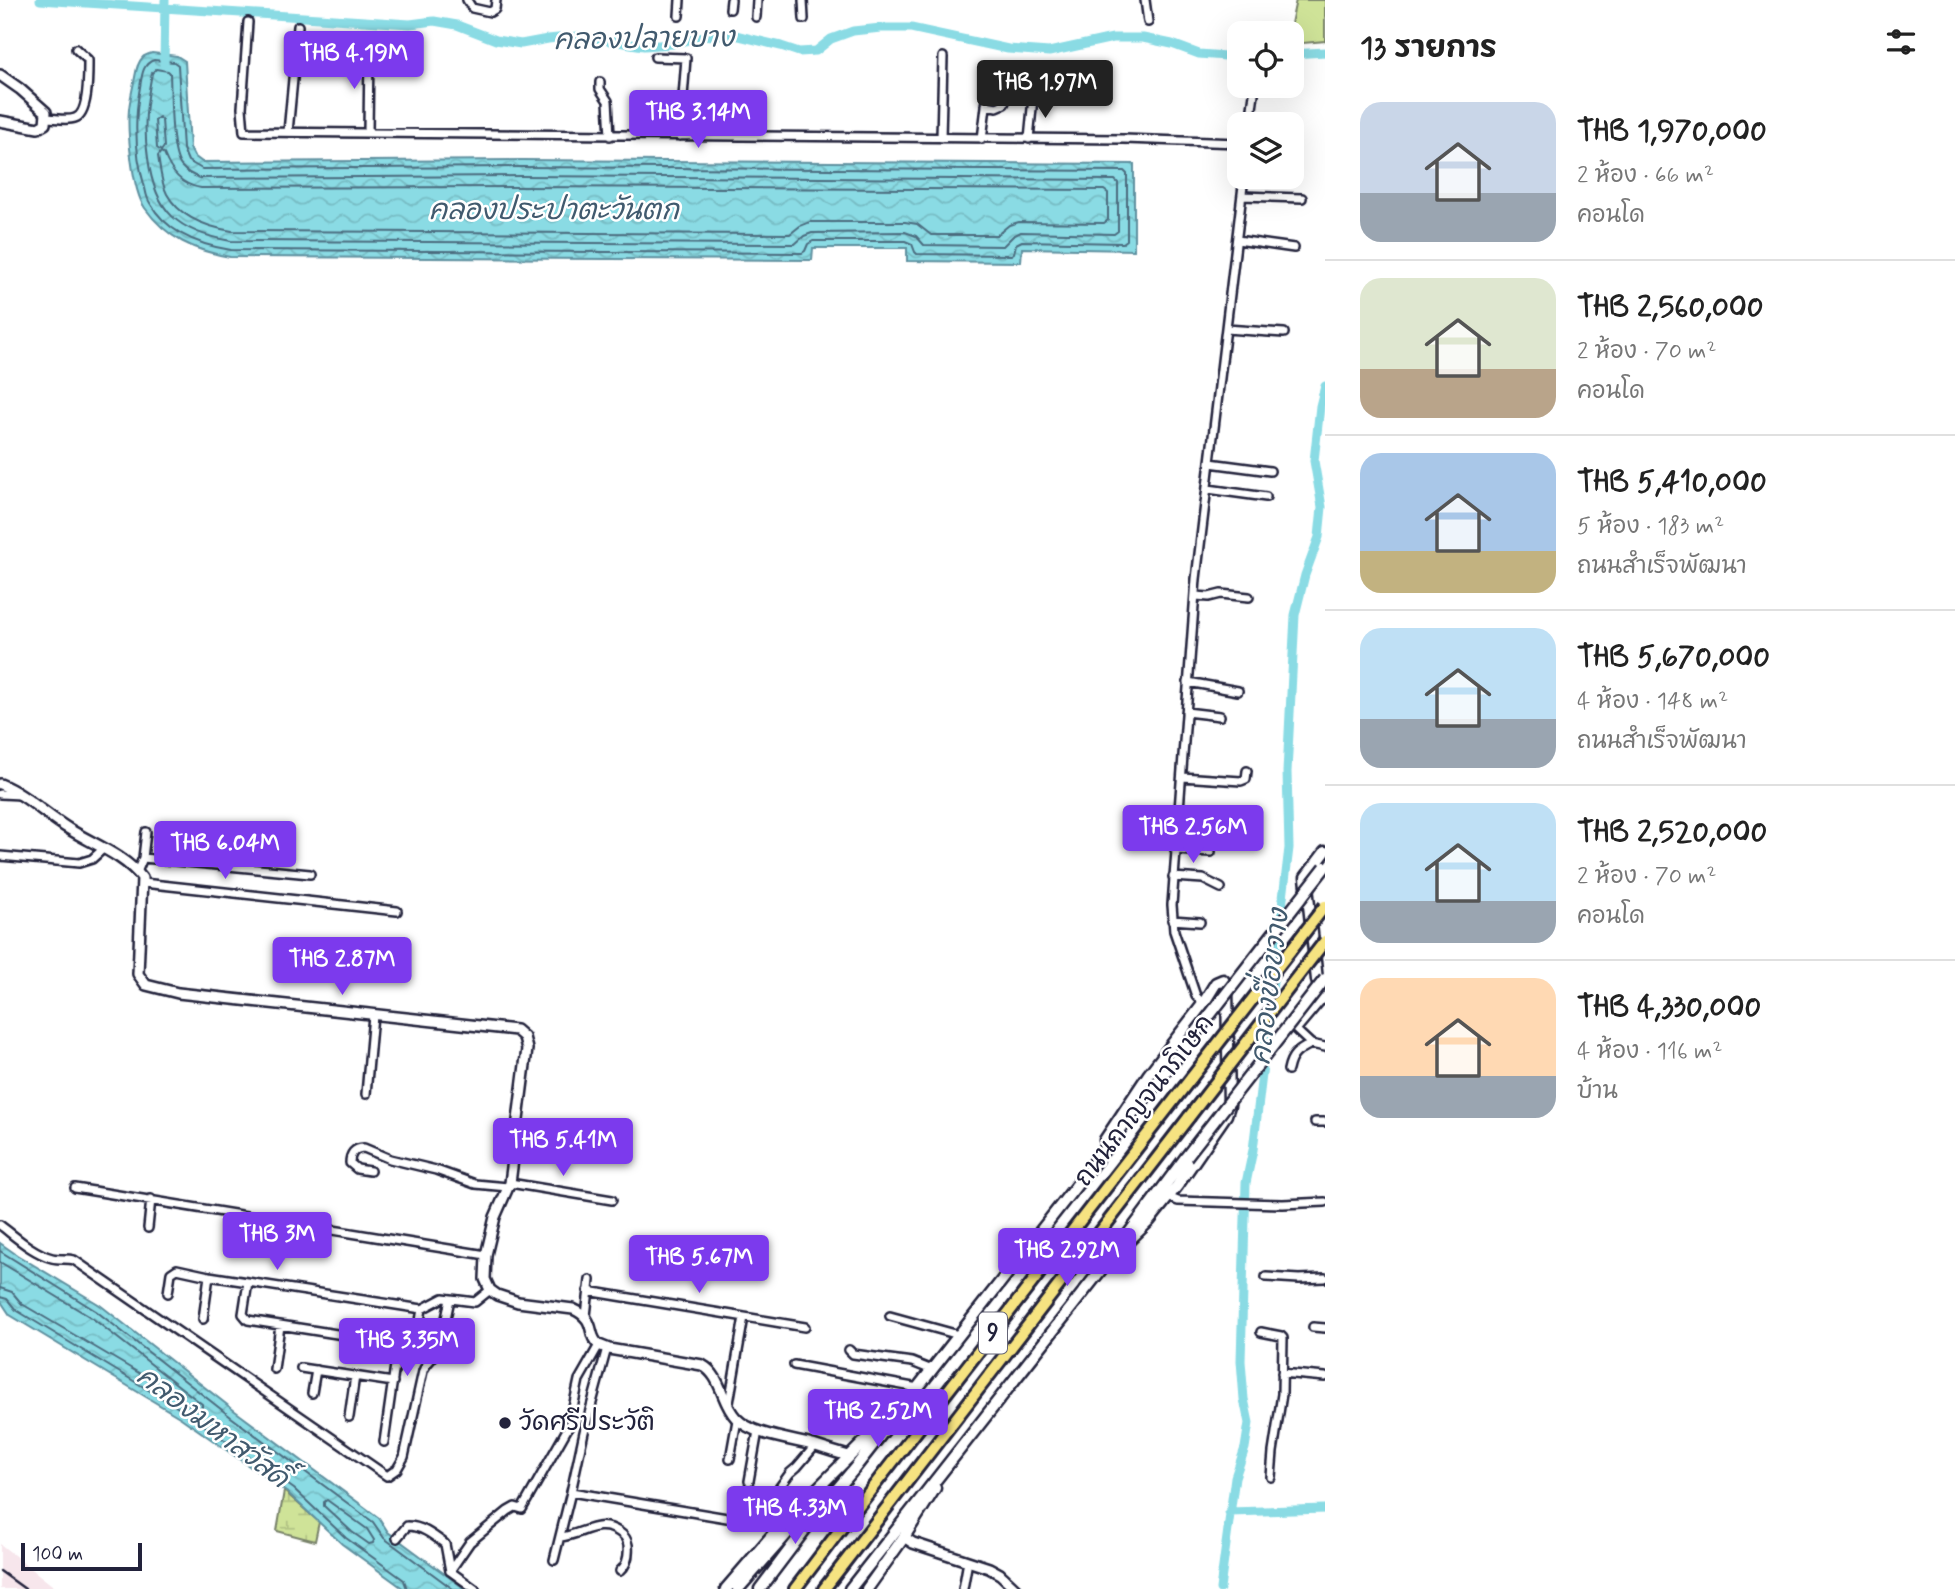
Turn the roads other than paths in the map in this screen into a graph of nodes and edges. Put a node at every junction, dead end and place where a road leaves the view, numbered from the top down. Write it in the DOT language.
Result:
graph roads {
  1 [pos="467,0"];
  2 [pos="496,0"];
  3 [pos="680,0"];
  4 [pos="731,0"];
  5 [pos="757,0"];
  6 [pos="803,0"];
  7 [pos="1145,0"];
  8 [pos="730,9"];
  9 [pos="679,16"];
  10 [pos="756,17"];
  11 [pos="804,19"];
  12 [pos="248,22"];
  13 [pos="1148,22"];
  14 [pos="298,26"];
  15 [pos="76,49"];
  16 [pos="369,49"];
  17 [pos="655,57"];
  18 [pos="943,57"];
  19 [pos="0,75"];
  20 [pos="600,82"];
  21 [pos="989,82"];
  22 [pos="1012,86"];
  23 [pos="1033,98"];
  24 [pos="986,105"];
  25 [pos="47,118"];
  26 [pos="0,121"];
  27 [pos="288,132"];
  28 [pos="368,133"];
  29 [pos="610,136"];
  30 [pos="680,136"];
  31 [pos="941,138"];
  32 [pos="982,139"];
  33 [pos="1029,139"];
  34 [pos="1227,143"];
  35 [pos="1243,189"];
  36 [pos="1242,196"];
  37 [pos="1301,198"];
  38 [pos="1237,240"];
  39 [pos="1294,248"];
  40 [pos="1226,329"];
  41 [pos="1283,333"];
  42 [pos="1210,463"];
  43 [pos="1270,471"];
  44 [pos="1208,489"];
  45 [pos="1266,497"];
  46 [pos="1196,596"];
  47 [pos="1249,597"];
  48 [pos="1188,682"];
  49 [pos="1238,691"];
  50 [pos="1186,712"];
  51 [pos="1220,716"];
  52 [pos="1247,771"];
  53 [pos="1182,777"];
  54 [pos="0,784"];
  55 [pos="0,794"];
  56 [pos="22,795"];
  57 [pos="146,832"];
  58 [pos="103,849"];
  59 [pos="1175,850"];
  60 [pos="1211,852"];
  61 [pos="1325,852"];
  62 [pos="0,856"];
  63 [pos="143,858"];
  64 [pos="1325,867"];
  65 [pos="137,872"];
  66 [pos="310,874"];
  67 [pos="1174,877"];
  68 [pos="143,883"];
  69 [pos="1221,888"];
  70 [pos="1325,906"];
  71 [pos="397,911"];
  72 [pos="1172,920"];
  73 [pos="1200,922"];
  74 [pos="1325,941"];
  75 [pos="1325,979"];
  76 [pos="1324,997"];
  77 [pos="1203,1004"];
  78 [pos="373,1015"];
  79 [pos="1311,1044"];
  80 [pos="1325,1047"];
  81 [pos="1288,1070"];
  82 [pos="366,1094"];
  83 [pos="1315,1122"];
  84 [pos="1325,1122"];
  85 [pos="370,1171"];
  86 [pos="1082,1179"];
  87 [pos="509,1185"];
  88 [pos="75,1188"];
  89 [pos="1168,1197"];
  90 [pos="151,1199"];
  91 [pos="612,1200"];
  92 [pos="1325,1202"];
  93 [pos="0,1225"];
  94 [pos="148,1228"];
  95 [pos="486,1255"];
  96 [pos="1107,1262"];
  97 [pos="209,1276"];
  98 [pos="1266,1277"];
  99 [pos="1325,1278"];
  100 [pos="590,1280"];
  101 [pos="248,1282"];
  102 [pos="489,1290"];
  103 [pos="588,1291"];
  104 [pos="169,1293"];
  105 [pos="450,1299"];
  106 [pos="422,1309"];
  107 [pos="586,1316"];
  108 [pos="890,1316"];
  109 [pos="744,1317"];
  110 [pos="203,1319"];
  111 [pos="279,1326"];
  112 [pos="805,1327"];
  113 [pos="1313,1327"];
  114 [pos="1325,1328"];
  115 [pos="1261,1332"];
  116 [pos="959,1335"];
  117 [pos="398,1344"];
  118 [pos="603,1347"];
  119 [pos="849,1350"];
  120 [pos="794,1365"];
  121 [pos="302,1368"];
  122 [pos="274,1369"];
  123 [pos="316,1370"];
  124 [pos="932,1370"];
  125 [pos="1282,1373"];
  126 [pos="355,1376"];
  127 [pos="1325,1377"];
  128 [pos="393,1382"];
  129 [pos="918,1388"];
  130 [pos="312,1393"];
  131 [pos="727,1405"];
  132 [pos="349,1417"];
  133 [pos="737,1420"];
  134 [pos="892,1421"];
  135 [pos="758,1431"];
  136 [pos="384,1442"];
  137 [pos="815,1446"];
  138 [pos="849,1456"];
  139 [pos="730,1459"];
  140 [pos="946,1468"];
  141 [pos="1271,1477"];
  142 [pos="749,1481"];
  143 [pos="824,1484"];
  144 [pos="571,1492"];
  145 [pos="769,1522"];
  146 [pos="782,1524"];
  147 [pos="561,1537"];
  148 [pos="904,1537"];
  149 [pos="397,1538"];
  150 [pos="895,1550"];
  151 [pos="554,1560"];
  152 [pos="968,1561"];
  153 [pos="868,1565"];
  154 [pos="450,1571"];
  155 [pos="621,1571"];
  156 [pos="475,1589"];
  157 [pos="726,1589"];
  158 [pos="738,1589"];
  159 [pos="760,1589"];
  160 [pos="795,1589"];
  161 [pos="824,1589"];
  162 [pos="850,1589"];
  163 [pos="869,1589"];
  164 [pos="963,1589"];
  165 [pos="1016,1589"];
  1 -- 2 [label="street"];
  3 -- 9 [label="street"];
  4 -- 8 [label="street"];
  5 -- 10 [label="street"];
  6 -- 11 [label="street"];
  7 -- 13 [label="street"];
  12 -- 27 [label="street"];
  14 -- 27 [label="street"];
  15 -- 25 [label="street"];
  16 -- 28 [label="street"];
  17 -- 30 [label="street"];
  18 -- 31 [label="street"];
  19 -- 25 [label="street"];
  20 -- 29 [label="street"];
  21 -- 24 [label="street"];
  22 -- 24 [label="street"];
  23 -- 33 [label="street"];
  24 -- 32 [label="street"];
  25 -- 26 [label="street"];
  27 -- 28 [label="street"];
  28 -- 29 [label="street"];
  29 -- 30 [label="street"];
  30 -- 31 [label="street"];
  31 -- 32 [label="street"];
  32 -- 33 [label="street"];
  33 -- 34 [label="street"];
  35 -- 36 [label="street"];
  36 -- 37 [label="street"];
  36 -- 38 [label="street"];
  38 -- 39 [label="street"];
  38 -- 40 [label="street"];
  40 -- 41 [label="street"];
  40 -- 42 [label="street"];
  42 -- 43 [label="street"];
  42 -- 44 [label="street"];
  44 -- 45 [label="street"];
  44 -- 46 [label="street"];
  46 -- 47 [label="street"];
  46 -- 48 [label="street"];
  48 -- 49 [label="street"];
  48 -- 50 [label="street"];
  50 -- 51 [label="street"];
  50 -- 53 [label="street"];
  52 -- 53 [label="street"];
  53 -- 59 [label="street"];
  54 -- 56 [label="street"];
  55 -- 56 [label="street"];
  56 -- 58 [label="street"];
  57 -- 63 [label="street"];
  58 -- 62 [label="street"];
  58 -- 65 [label="street"];
  59 -- 60 [label="street"];
  59 -- 67 [label="street"];
  61 -- 76 [label="main road"];
  63 -- 65 [label="street"];
  63 -- 66 [label="street"];
  64 -- 86 [label="main road, bridge"];
  65 -- 68 [label="street"];
  67 -- 69 [label="street"];
  67 -- 72 [label="street"];
  68 -- 71 [label="street"];
  68 -- 78 [label="street"];
  70 -- 160 [label="highway, ถนนกาญจนาภิเษก / 9, bridge"];
  72 -- 73 [label="street"];
  72 -- 77 [label="street"];
  74 -- 161 [label="highway, ถนนกาญจนาภิเษก / 9, bridge"];
  75 -- 96 [label="main road, bridge"];
  76 -- 79 [label="street"];
  77 -- 86 [label="main road"];
  77 -- 89 [label="main road"];
  78 -- 82 [label="street"];
  78 -- 87 [label="street"];
  79 -- 80 [label="street"];
  79 -- 81 [label="street"];
  83 -- 84 [label="street"];
  85 -- 87 [label="street"];
  86 -- 116 [label="main road"];
  87 -- 91 [label="street"];
  87 -- 95 [label="street"];
  88 -- 90 [label="street"];
  89 -- 92 [label="street"];
  89 -- 96 [label="main road"];
  90 -- 94 [label="street"];
  90 -- 95 [label="street"];
  93 -- 105 [label="street"];
  95 -- 102 [label="street"];
  96 -- 140 [label="main road"];
  97 -- 101 [label="street"];
  97 -- 104 [label="street"];
  97 -- 110 [label="street"];
  98 -- 99 [label="street"];
  100 -- 103 [label="street"];
  101 -- 106 [label="street"];
  101 -- 111 [label="street"];
  102 -- 105 [label="street"];
  102 -- 107 [label="street"];
  103 -- 107 [label="street"];
  103 -- 109 [label="street"];
  105 -- 106 [label="street"];
  106 -- 117 [label="street"];
  107 -- 118 [label="street"];
  108 -- 116 [label="street"];
  109 -- 112 [label="street"];
  109 -- 131 [label="street"];
  111 -- 117 [label="street"];
  111 -- 122 [label="street"];
  113 -- 114 [label="street"];
  115 -- 125 [label="street"];
  116 -- 124 [label="main road"];
  117 -- 128 [label="street"];
  118 -- 131 [label="street"];
  118 -- 144 [label="street"];
  118 -- 154 [label="street"];
  119 -- 124 [label="street"];
  120 -- 129 [label="street"];
  121 -- 123 [label="street"];
  123 -- 126 [label="street"];
  123 -- 130 [label="street"];
  124 -- 129 [label="main road"];
  125 -- 127 [label="street"];
  125 -- 141 [label="street"];
  126 -- 128 [label="street"];
  126 -- 132 [label="street"];
  128 -- 136 [label="street"];
  129 -- 134 [label="main road"];
  131 -- 133 [label="street"];
  133 -- 135 [label="street"];
  133 -- 139 [label="street"];
  134 -- 138 [label="main road"];
  134 -- 159 [label="main road"];
  135 -- 137 [label="street"];
  135 -- 142 [label="street"];
  137 -- 138 [label="street"];
  137 -- 145 [label="street"];
  138 -- 143 [label="main road"];
  140 -- 148 [label="main road"];
  140 -- 153 [label="main road"];
  143 -- 146 [label="main road"];
  143 -- 158 [label="main road"];
  144 -- 145 [label="street"];
  144 -- 147 [label="street"];
  145 -- 146 [label="street"];
  146 -- 157 [label="main road"];
  147 -- 151 [label="street"];
  147 -- 155 [label="street"];
  148 -- 150 [label="main road"];
  148 -- 152 [label="street"];
  149 -- 154 [label="street"];
  150 -- 153 [label="main road"];
  150 -- 163 [label="main road"];
  152 -- 164 [label="street"];
  152 -- 165 [label="street"];
  153 -- 162 [label="main road"];
  154 -- 156 [label="street"];
}
